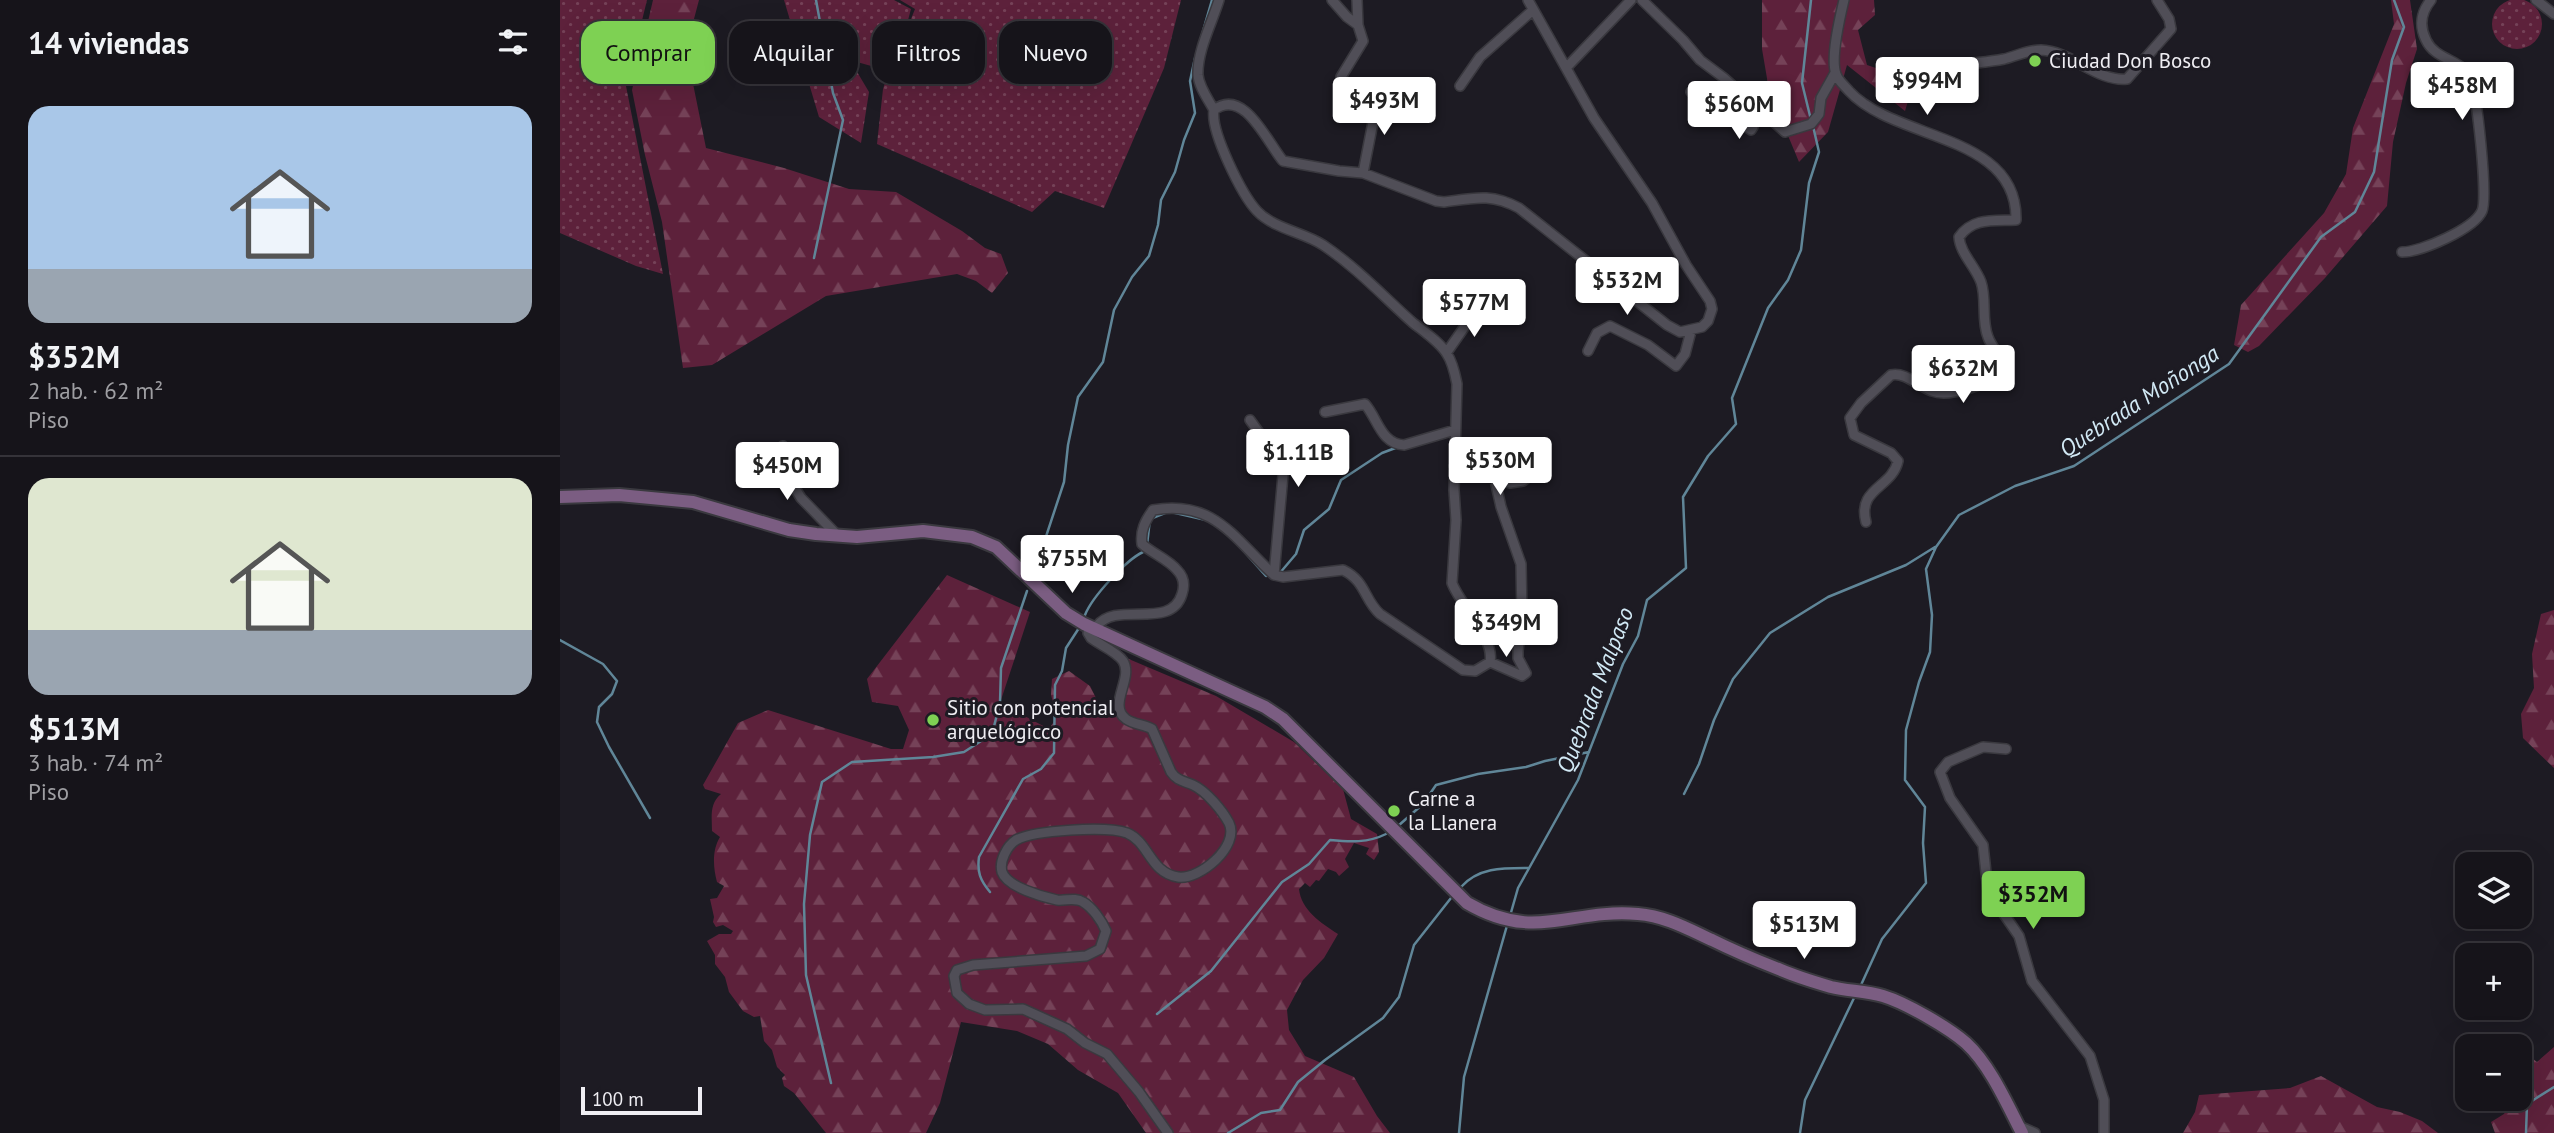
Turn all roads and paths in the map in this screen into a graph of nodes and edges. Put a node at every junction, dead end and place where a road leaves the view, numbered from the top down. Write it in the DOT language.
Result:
graph roads {
  1 [pos="1219,0"];
  2 [pos="1332,0"];
  3 [pos="1357,0"];
  4 [pos="1528,0"];
  5 [pos="1631,0"];
  6 [pos="1642,0"];
  7 [pos="1844,0"];
  8 [pos="2157,0"];
  9 [pos="2431,0"];
  10 [pos="2536,0"];
  11 [pos="1533,10"];
  12 [pos="2554,13"];
  13 [pos="1358,25"];
  14 [pos="1566,68"];
  15 [pos="1902,70"];
  16 [pos="1835,73"];
  17 [pos="1340,78"];
  18 [pos="1460,86"];
  19 [pos="1691,92"];
  20 [pos="1381,94"];
  21 [pos="1752,101"];
  22 [pos="1214,110"];
  23 [pos="1363,173"];
  24 [pos="2402,252"];
  25 [pos="1477,309"];
  26 [pos="1692,331"];
  27 [pos="1588,351"];
  28 [pos="1447,352"];
  29 [pos="1325,412"];
  30 [pos="1250,420"];
  31 [pos="1455,430"];
  32 [pos="779,447"];
  33 [pos="1454,466"];
  34 [pos="1538,469"];
  35 [pos="1495,480"];
  36 [pos="560,497"];
  37 [pos="1866,522"];
  38 [pos="838,536"];
  39 [pos="1273,575"];
  40 [pos="1090,627"];
  41 [pos="1490,662"];
  42 [pos="2006,749"];
  43 [pos="2020,1130"];
  44 [pos="1168,1133"];
  45 [pos="2035,1133"];
  46 [pos="2104,1133"];
  1 -- 22 [label="street"];
  2 -- 13 [label="street"];
  3 -- 13 [label="street"];
  4 -- 11 [label="street"];
  5 -- 14 [label="street"];
  6 -- 21 [label="street"];
  7 -- 16 [label="street"];
  8 -- 15 [label="street"];
  9 -- 24 [label="street"];
  10 -- 12 [label="street"];
  11 -- 14 [label="street"];
  11 -- 18 [label="street"];
  13 -- 17 [label="street"];
  14 -- 26 [label="street"];
  16 -- 21 [label="street"];
  16 -- 37 [label="street"];
  19 -- 21 [label="street"];
  20 -- 23 [label="street"];
  22 -- 23 [label="street"];
  22 -- 28 [label="street"];
  23 -- 26 [label="street"];
  25 -- 28 [label="street"];
  26 -- 27 [label="street"];
  28 -- 31 [label="street"];
  29 -- 31 [label="street"];
  30 -- 39 [label="street"];
  31 -- 33 [label="street"];
  32 -- 38 [label="street"];
  33 -- 35 [label="street"];
  33 -- 41 [label="street"];
  34 -- 35 [label="street"];
  35 -- 41 [label="street"];
  36 -- 38 [label="main road"];
  38 -- 40 [label="main road"];
  39 -- 40 [label="street"];
  39 -- 41 [label="street"];
  40 -- 43 [label="main road"];
  40 -- 44 [label="street"];
  42 -- 46 [label="street"];
  43 -- 45 [label="street"];
}
